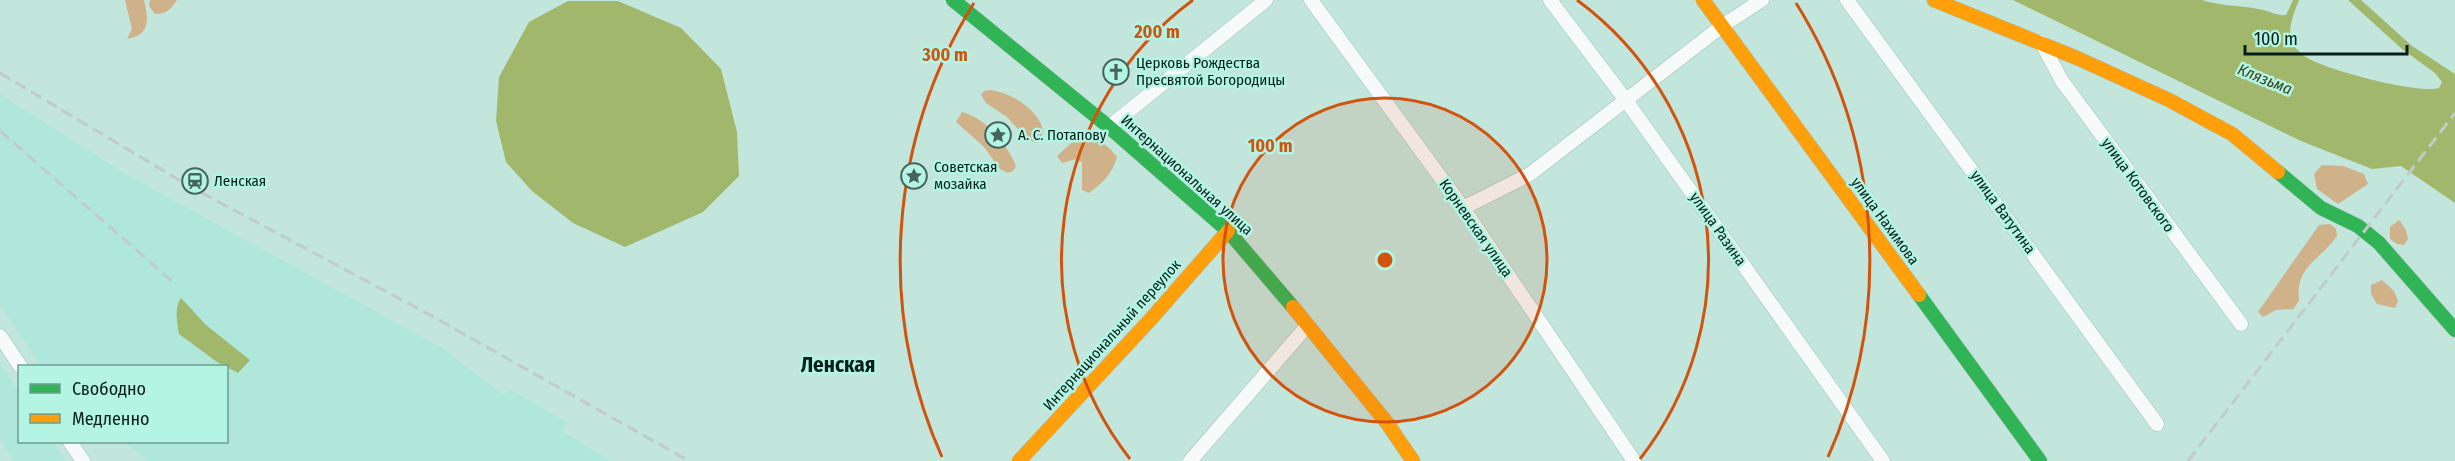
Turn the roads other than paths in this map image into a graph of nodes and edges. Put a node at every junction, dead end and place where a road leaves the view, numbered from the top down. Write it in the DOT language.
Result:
graph roads {
  1 [pos="953,0"];
  2 [pos="1266,0"];
  3 [pos="1311,0"];
  4 [pos="1550,0"];
  5 [pos="1703,0"];
  6 [pos="1762,0"];
  7 [pos="1847,0"];
  8 [pos="1934,0"];
  9 [pos="1722,26"];
  10 [pos="2042,42"];
  11 [pos="1625,99"];
  12 [pos="1109,127"];
  13 [pos="1463,208"];
  14 [pos="1228,231"];
  15 [pos="2241,324"];
  16 [pos="1308,325"];
  17 [pos="2455,330"];
  18 [pos="0,336"];
  19 [pos="19,365"];
  20 [pos="2157,424"];
  21 [pos="71,443"];
  22 [pos="83,461"];
  23 [pos="1019,461"];
  24 [pos="1190,461"];
  25 [pos="1413,461"];
  26 [pos="1634,461"];
  27 [pos="1883,461"];
  28 [pos="2040,461"];
  1 -- 12 [label="street, Интернациональная улица"];
  2 -- 12 [label="street"];
  3 -- 13 [label="street, Корневская улица"];
  4 -- 11 [label="street, улица Разина"];
  5 -- 9 [label="street, улица Нахимова"];
  6 -- 9 [label="street"];
  7 -- 20 [label="street, улица Ватутина"];
  8 -- 10 [label="street"];
  9 -- 11 [label="street"];
  9 -- 28 [label="street, улица Нахимова"];
  10 -- 15 [label="street, улица Котовского"];
  10 -- 17 [label="street"];
  11 -- 13 [label="street"];
  11 -- 27 [label="street, улица Разина"];
  12 -- 14 [label="street, Интернациональная улица"];
  13 -- 26 [label="street, Корневская улица"];
  14 -- 16 [label="street, Интернациональная улица"];
  14 -- 23 [label="street, Интернациональный переулок"];
  16 -- 24 [label="street"];
  16 -- 25 [label="street, Интернациональная улица"];
  18 -- 19 [label="street"];
  21 -- 22 [label="street"];
}
